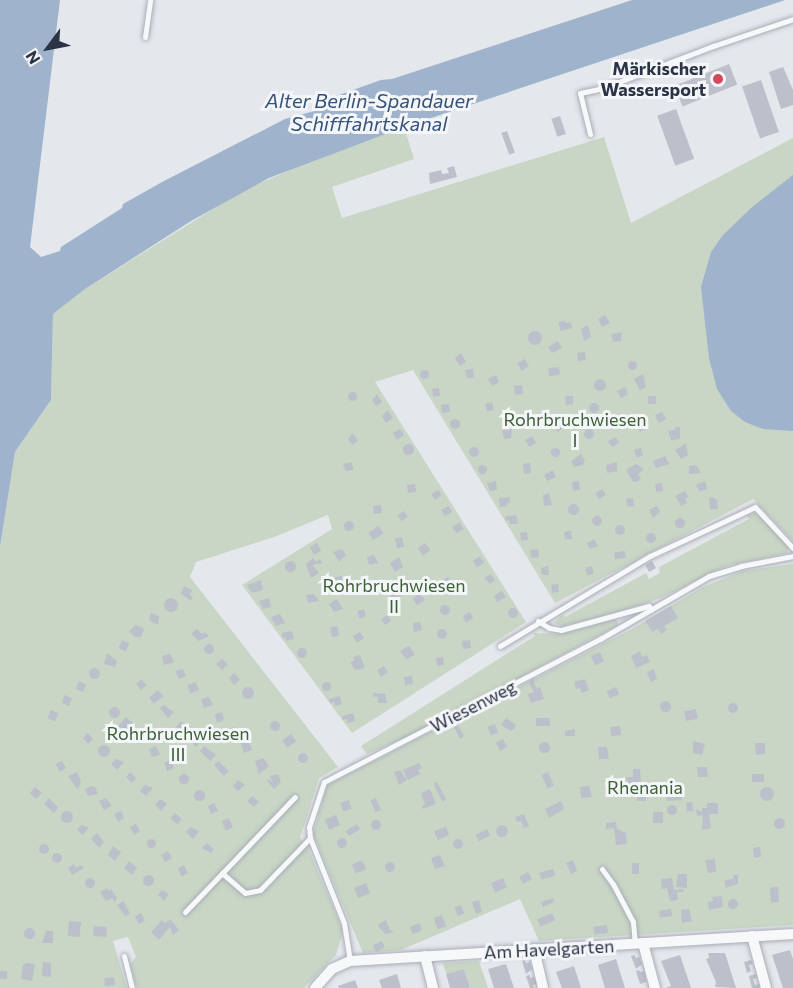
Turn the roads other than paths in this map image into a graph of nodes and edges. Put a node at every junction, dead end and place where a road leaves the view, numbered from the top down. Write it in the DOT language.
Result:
graph roads {
  1 [pos="150,0"];
  2 [pos="793,19"];
  3 [pos="145,37"];
  4 [pos="590,134"];
  5 [pos="793,548"];
  6 [pos="793,556"];
  7 [pos="651,609"];
  8 [pos="538,621"];
  9 [pos="501,646"];
  10 [pos="295,797"];
  11 [pos="309,838"];
  12 [pos="602,869"];
  13 [pos="222,873"];
  14 [pos="185,912"];
  15 [pos="793,934"];
  16 [pos="752,936"];
  17 [pos="639,943"];
  18 [pos="534,950"];
  19 [pos="124,956"];
  20 [pos="425,956"];
  21 [pos="350,960"];
  22 [pos="132,988"];
  23 [pos="316,988"];
  24 [pos="433,988"];
  25 [pos="543,988"];
  26 [pos="655,988"];
  27 [pos="766,988"];
  1 -- 3 [label="lane"];
  2 -- 4 [label="lane"];
  5 -- 8 [label="lane"];
  6 -- 7 [label="lane, Wiesenweg"];
  7 -- 8 [label="lane"];
  7 -- 11 [label="lane, Wiesenweg"];
  8 -- 9 [label="lane"];
  10 -- 13 [label="lane"];
  11 -- 13 [label="lane"];
  11 -- 21 [label="lane"];
  12 -- 17 [label="lane"];
  13 -- 14 [label="lane"];
  15 -- 16 [label="street, Am Havelgarten"];
  16 -- 17 [label="street, Am Havelgarten"];
  16 -- 27 [label="street"];
  17 -- 18 [label="street, Am Havelgarten"];
  17 -- 26 [label="street"];
  18 -- 20 [label="street, Am Havelgarten"];
  18 -- 25 [label="street"];
  19 -- 22 [label="lane"];
  20 -- 21 [label="street, Am Havelgarten"];
  20 -- 24 [label="street"];
  21 -- 23 [label="street"];
}
